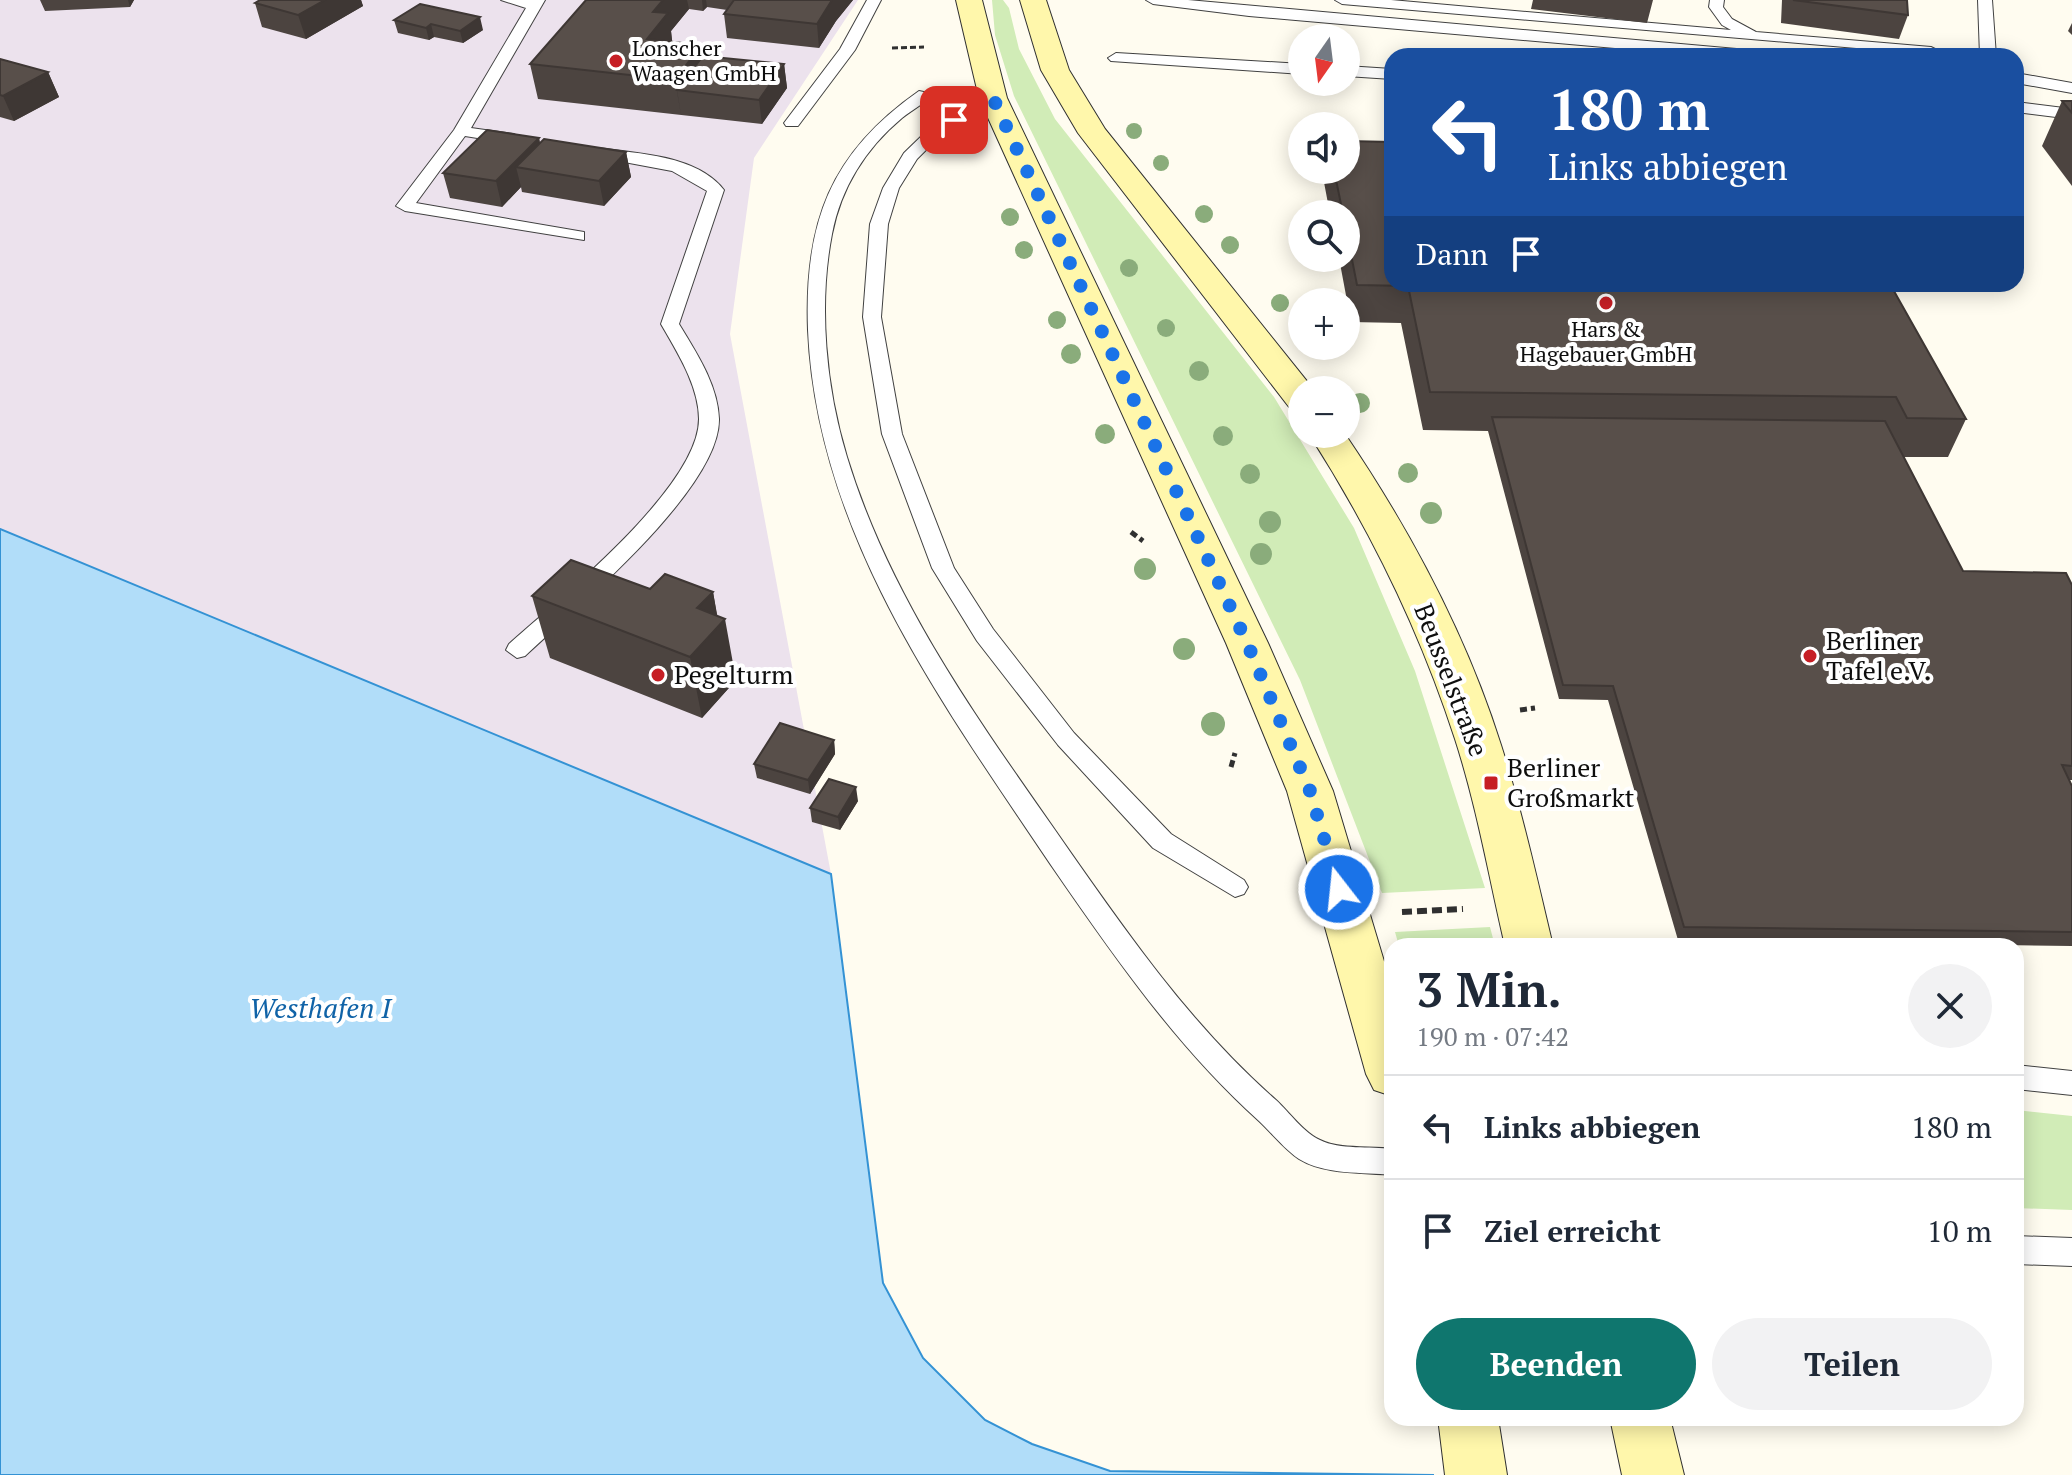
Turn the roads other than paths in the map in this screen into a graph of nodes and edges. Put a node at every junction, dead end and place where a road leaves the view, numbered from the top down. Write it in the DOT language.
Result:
graph roads {
  1 [pos="508,0"];
  2 [pos="874,0"];
  3 [pos="969,0"];
  4 [pos="1033,0"];
  5 [pos="1153,0"];
  6 [pos="1342,0"];
  7 [pos="1717,0"];
  8 [pos="1985,0"];
  9 [pos="537,2"];
  10 [pos="1484,6"];
  11 [pos="1751,34"];
  12 [pos="1666,48"];
  13 [pos="1891,48"];
  14 [pos="1988,48"];
  15 [pos="1116,58"];
  16 [pos="1288,68"];
  17 [pos="1360,72"];
  18 [pos="2072,72"];
  19 [pos="1384,73"];
  20 [pos="2024,79"];
  21 [pos="2036,81"];
  22 [pos="2072,88"];
  23 [pos="925,94"];
  24 [pos="993,98"];
  25 [pos="2024,108"];
  26 [pos="2072,114"];
  27 [pos="792,123"];
  28 [pos="461,131"];
  29 [pos="534,143"];
  30 [pos="578,150"];
  31 [pos="578,236"];
  32 [pos="1288,379"];
  33 [pos="1335,448"];
  34 [pos="517,650"];
  35 [pos="1235,887"];
  36 [pos="1527,938"];
  37 [pos="1384,1046"];
  38 [pos="2024,1078"];
  39 [pos="2072,1083"];
  40 [pos="1384,1161"];
  41 [pos="2024,1250"];
  42 [pos="2072,1252"];
  1 -- 9 [label="lane"];
  2 -- 27 [label="lane"];
  3 -- 24 [label="main road"];
  4 -- 32 [label="main road"];
  5 -- 12 [label="lane"];
  6 -- 10 [label="lane"];
  7 -- 11 [label="lane"];
  8 -- 14 [label="lane"];
  9 -- 28 [label="lane"];
  10 -- 11 [label="lane"];
  11 -- 13 [label="lane"];
  15 -- 16 [label="lane"];
  17 -- 19 [label="lane"];
  18 -- 21 [label="lane"];
  20 -- 21 [label="lane"];
  21 -- 22 [label="lane"];
  23 -- 40 [label="lane"];
  24 -- 35 [label="lane"];
  24 -- 37 [label="main road"];
  25 -- 26 [label="lane"];
  28 -- 29 [label="lane"];
  28 -- 31 [label="lane"];
  30 -- 34 [label="lane"];
  33 -- 36 [label="main road, Beusselstraße"];
  38 -- 39 [label="lane"];
  41 -- 42 [label="lane"];
}
